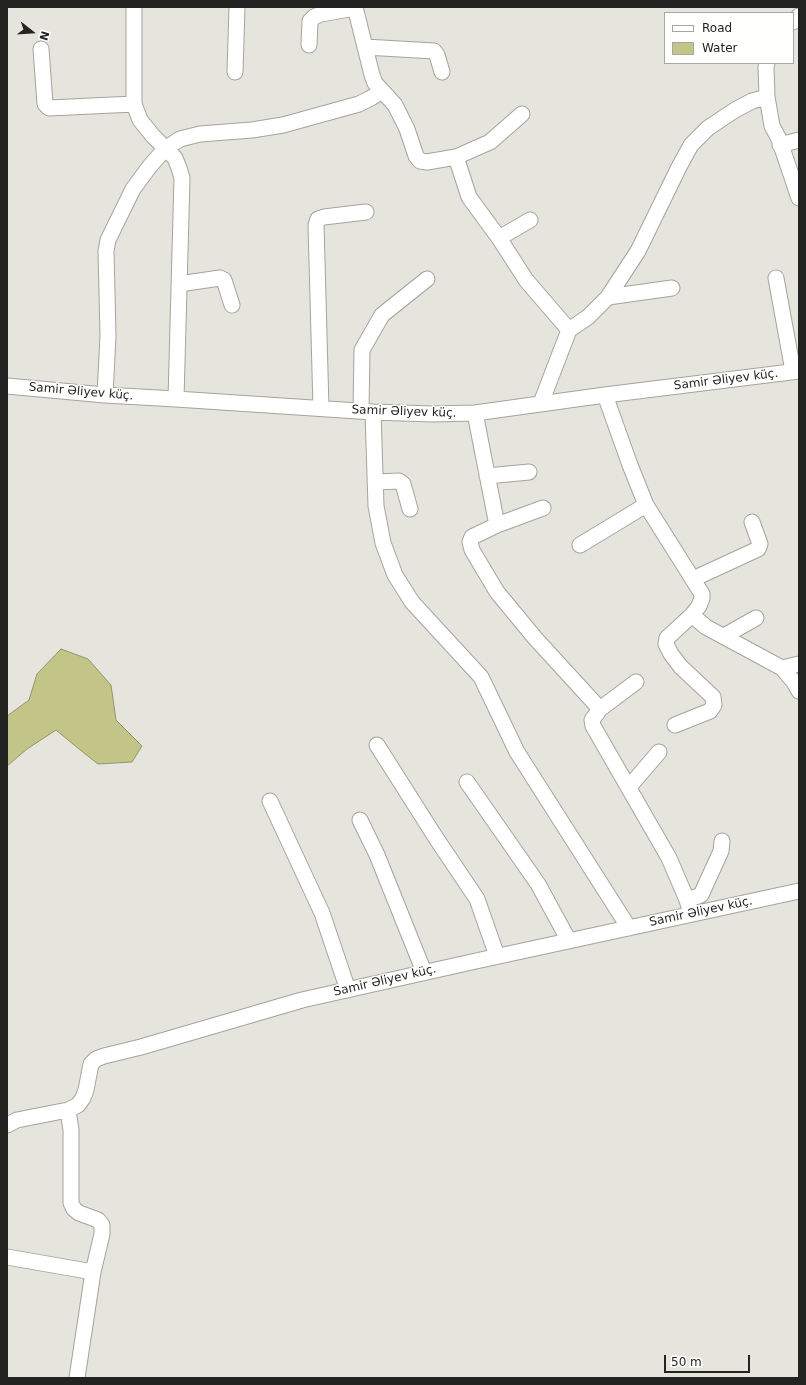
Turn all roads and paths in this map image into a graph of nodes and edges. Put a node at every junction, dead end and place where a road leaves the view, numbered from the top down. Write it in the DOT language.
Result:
graph roads {
  1 [pos="134,7"];
  2 [pos="236,7"];
  3 [pos="355,8"];
  4 [pos="309,45"];
  5 [pos="365,48"];
  6 [pos="41,49"];
  7 [pos="767,64"];
  8 [pos="235,72"];
  9 [pos="442,72"];
  10 [pos="382,91"];
  11 [pos="768,97"];
  12 [pos="134,104"];
  13 [pos="522,114"];
  14 [pos="799,140"];
  15 [pos="780,144"];
  16 [pos="166,149"];
  17 [pos="456,157"];
  18 [pos="799,198"];
  19 [pos="366,212"];
  20 [pos="530,220"];
  21 [pos="499,238"];
  22 [pos="776,278"];
  23 [pos="427,279"];
  24 [pos="179,284"];
  25 [pos="672,288"];
  26 [pos="608,297"];
  27 [pos="232,305"];
  28 [pos="569,330"];
  29 [pos="796,371"];
  30 [pos="7,386"];
  31 [pos="105,395"];
  32 [pos="605,395"];
  33 [pos="176,399"];
  34 [pos="541,403"];
  35 [pos="321,408"];
  36 [pos="367,412"];
  37 [pos="475,413"];
  38 [pos="529,472"];
  39 [pos="487,476"];
  40 [pos="375,482"];
  41 [pos="646,505"];
  42 [pos="542,508"];
  43 [pos="410,510"];
  44 [pos="752,522"];
  45 [pos="497,525"];
  46 [pos="580,544"];
  47 [pos="694,579"];
  48 [pos="692,615"];
  49 [pos="756,618"];
  50 [pos="724,636"];
  51 [pos="799,664"];
  52 [pos="782,668"];
  53 [pos="636,682"];
  54 [pos="799,691"];
  55 [pos="600,709"];
  56 [pos="675,725"];
  57 [pos="377,745"];
  58 [pos="659,752"];
  59 [pos="467,782"];
  60 [pos="629,787"];
  61 [pos="270,801"];
  62 [pos="360,820"];
  63 [pos="722,841"];
  64 [pos="799,891"];
  65 [pos="689,907"];
  66 [pos="629,928"];
  67 [pos="569,941"];
  68 [pos="497,956"];
  69 [pos="424,972"];
  70 [pos="348,990"];
  71 [pos="68,1110"];
  72 [pos="7,1125"];
  73 [pos="7,1257"];
  74 [pos="93,1272"];
  75 [pos="77,1378"];
  1 -- 12 [label="street"];
  2 -- 8 [label="street"];
  3 -- 4 [label="street"];
  3 -- 5 [label="street"];
  5 -- 9 [label="street"];
  5 -- 10 [label="street"];
  6 -- 12 [label="street"];
  7 -- 11 [label="street"];
  10 -- 16 [label="street"];
  10 -- 17 [label="street"];
  11 -- 15 [label="street"];
  11 -- 26 [label="street"];
  12 -- 16 [label="street"];
  13 -- 17 [label="street"];
  14 -- 15 [label="street"];
  15 -- 18 [label="street"];
  16 -- 24 [label="street"];
  16 -- 31 [label="street"];
  17 -- 21 [label="street"];
  19 -- 35 [label="street"];
  20 -- 21 [label="street"];
  21 -- 28 [label="street"];
  22 -- 29 [label="street"];
  23 -- 36 [label="street"];
  24 -- 27 [label="street"];
  24 -- 33 [label="street"];
  25 -- 26 [label="street"];
  26 -- 28 [label="street"];
  28 -- 34 [label="street"];
  29 -- 32 [label="street, Samir Əliyev küç."];
  30 -- 31 [label="street, Samir Əliyev küç."];
  31 -- 33 [label="street, Samir Əliyev küç."];
  32 -- 34 [label="street, Samir Əliyev küç."];
  32 -- 41 [label="street"];
  33 -- 35 [label="street, Samir Əliyev küç."];
  34 -- 37 [label="street, Samir Əliyev küç."];
  35 -- 36 [label="street, Samir Əliyev küç."];
  36 -- 37 [label="street, Samir Əliyev küç."];
  36 -- 40 [label="street"];
  37 -- 39 [label="street"];
  38 -- 39 [label="street"];
  39 -- 45 [label="street"];
  40 -- 43 [label="street"];
  40 -- 66 [label="street"];
  41 -- 46 [label="street"];
  41 -- 47 [label="street"];
  42 -- 45 [label="street"];
  44 -- 47 [label="street"];
  45 -- 55 [label="street"];
  47 -- 48 [label="street"];
  48 -- 50 [label="street"];
  48 -- 56 [label="street"];
  49 -- 50 [label="street"];
  50 -- 52 [label="street"];
  51 -- 52 [label="street"];
  52 -- 54 [label="street"];
  53 -- 55 [label="street"];
  55 -- 60 [label="street"];
  57 -- 68 [label="street"];
  58 -- 60 [label="street"];
  59 -- 67 [label="street"];
  60 -- 65 [label="street"];
  61 -- 70 [label="street"];
  62 -- 69 [label="street"];
  63 -- 65 [label="street"];
  64 -- 65 [label="street, Samir Əliyev küç."];
  65 -- 66 [label="street, Samir Əliyev küç."];
  66 -- 67 [label="street, Samir Əliyev küç."];
  67 -- 68 [label="street, Samir Əliyev küç."];
  68 -- 69 [label="street, Samir Əliyev küç."];
  69 -- 70 [label="street, Samir Əliyev küç."];
  70 -- 71 [label="street, Samir Əliyev küç."];
  71 -- 72 [label="street, Samir Əliyev küç."];
  71 -- 74 [label="street"];
  73 -- 74 [label="street"];
  74 -- 75 [label="street"];
}
